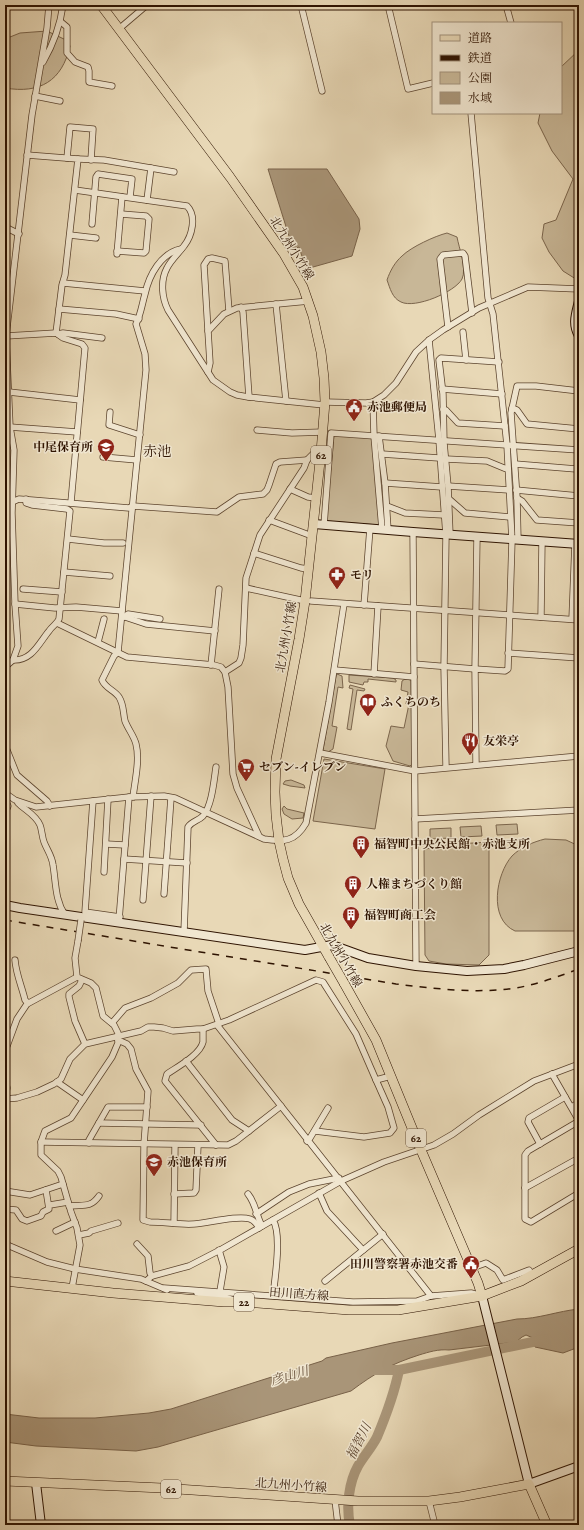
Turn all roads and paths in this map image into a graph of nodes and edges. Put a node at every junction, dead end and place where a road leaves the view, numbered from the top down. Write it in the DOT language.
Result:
graph roads {
  1 [pos="48,5"];
  2 [pos="63,5"];
  3 [pos="101,5"];
  4 [pos="147,5"];
  5 [pos="302,5"];
  6 [pos="388,5"];
  7 [pos="506,5"];
  8 [pos="61,22"];
  9 [pos="511,22"];
  10 [pos="120,28"];
  11 [pos="41,66"];
  12 [pos="432,84"];
  13 [pos="112,86"];
  14 [pos="322,90"];
  15 [pos="35,96"];
  16 [pos="60,101"];
  17 [pos="471,114"];
  18 [pos="27,155"];
  19 [pos="67,158"];
  20 [pos="78,159"];
  21 [pos="91,160"];
  22 [pos="151,168"];
  23 [pos="174,172"];
  24 [pos="75,190"];
  25 [pos="95,193"];
  26 [pos="122,196"];
  27 [pos="130,198"];
  28 [pos="147,200"];
  29 [pos="121,214"];
  30 [pos="92,224"];
  31 [pos="5,227"];
  32 [pos="19,234"];
  33 [pos="70,235"];
  34 [pos="96,238"];
  35 [pos="181,249"];
  36 [pos="63,283"];
  37 [pos="579,289"];
  38 [pos="145,291"];
  39 [pos="309,301"];
  40 [pos="579,301"];
  41 [pos="276,304"];
  42 [pos="490,304"];
  43 [pos="7,307"];
  44 [pos="241,307"];
  45 [pos="59,309"];
  46 [pos="229,311"];
  47 [pos="472,312"];
  48 [pos="139,319"];
  49 [pos="448,327"];
  50 [pos="208,331"];
  51 [pos="463,332"];
  52 [pos="57,334"];
  53 [pos="6,336"];
  54 [pos="579,336"];
  55 [pos="102,338"];
  56 [pos="428,340"];
  57 [pos="466,360"];
  58 [pos="499,362"];
  59 [pos="208,372"];
  60 [pos="442,389"];
  61 [pos="579,391"];
  62 [pos="9,392"];
  63 [pos="502,394"];
  64 [pos="249,397"];
  65 [pos="80,400"];
  66 [pos="286,401"];
  67 [pos="373,402"];
  68 [pos="325,403"];
  69 [pos="512,408"];
  70 [pos="443,409"];
  71 [pos="110,412"];
  72 [pos="505,426"];
  73 [pos="8,428"];
  74 [pos="579,429"];
  75 [pos="257,430"];
  76 [pos="77,432"];
  77 [pos="322,432"];
  78 [pos="140,435"];
  79 [pos="377,436"];
  80 [pos="441,441"];
  81 [pos="510,445"];
  82 [pos="579,450"];
  83 [pos="321,452"];
  84 [pos="382,454"];
  85 [pos="103,457"];
  86 [pos="442,459"];
  87 [pos="137,460"];
  88 [pos="307,460"];
  89 [pos="515,464"];
  90 [pos="508,469"];
  91 [pos="579,471"];
  92 [pos="385,483"];
  93 [pos="448,486"];
  94 [pos="442,487"];
  95 [pos="290,489"];
  96 [pos="509,490"];
  97 [pos="516,490"];
  98 [pos="579,496"];
  99 [pos="316,498"];
  100 [pos="517,498"];
  101 [pos="26,499"];
  102 [pos="449,499"];
  103 [pos="13,501"];
  104 [pos="71,502"];
  105 [pos="5,505"];
  106 [pos="132,506"];
  107 [pos="387,506"];
  108 [pos="444,515"];
  109 [pos="510,517"];
  110 [pos="269,520"];
  111 [pos="579,523"];
  112 [pos="314,524"];
  113 [pos="324,525"];
  114 [pos="370,528"];
  115 [pos="385,530"];
  116 [pos="413,532"];
  117 [pos="448,535"];
  118 [pos="312,536"];
  119 [pos="477,536"];
  120 [pos="68,539"];
  121 [pos="515,540"];
  122 [pos="542,542"];
  123 [pos="123,543"];
  124 [pos="577,544"];
  125 [pos="254,553"];
  126 [pos="309,569"];
  127 [pos="64,572"];
  128 [pos="110,576"];
  129 [pos="246,588"];
  130 [pos="23,589"];
  131 [pos="219,589"];
  132 [pos="62,592"];
  133 [pos="308,601"];
  134 [pos="15,604"];
  135 [pos="344,604"];
  136 [pos="364,605"];
  137 [pos="378,606"];
  138 [pos="60,608"];
  139 [pos="413,609"];
  140 [pos="444,611"];
  141 [pos="476,613"];
  142 [pos="123,615"];
  143 [pos="509,615"];
  144 [pos="541,617"];
  145 [pos="104,619"];
  146 [pos="160,619"];
  147 [pos="572,619"];
  148 [pos="579,620"];
  149 [pos="57,623"];
  150 [pos="215,631"];
  151 [pos="98,642"];
  152 [pos="118,652"];
  153 [pos="508,653"];
  154 [pos="579,658"];
  155 [pos="13,660"];
  156 [pos="414,664"];
  157 [pos="211,665"];
  158 [pos="5,667"];
  159 [pos="444,667"];
  160 [pos="475,669"];
  161 [pos="335,670"];
  162 [pos="225,672"];
  163 [pos="374,674"];
  164 [pos="414,677"];
  165 [pos="5,745"];
  166 [pos="320,753"];
  167 [pos="579,756"];
  168 [pos="476,765"];
  169 [pos="216,767"];
  170 [pos="446,768"];
  171 [pos="415,771"];
  172 [pos="5,793"];
  173 [pos="151,796"];
  174 [pos="131,797"];
  175 [pos="171,798"];
  176 [pos="108,799"];
  177 [pos="5,800"];
  178 [pos="15,800"];
  179 [pos="93,801"];
  180 [pos="50,806"];
  181 [pos="579,810"];
  182 [pos="206,811"];
  183 [pos="5,813"];
  184 [pos="415,819"];
  185 [pos="259,836"];
  186 [pos="279,841"];
  187 [pos="106,844"];
  188 [pos="125,845"];
  189 [pos="124,859"];
  190 [pos="146,860"];
  191 [pos="166,861"];
  192 [pos="187,863"];
  193 [pos="104,872"];
  194 [pos="164,894"];
  195 [pos="143,900"];
  196 [pos="5,905"];
  197 [pos="66,915"];
  198 [pos="82,919"];
  199 [pos="119,920"];
  200 [pos="184,932"];
  201 [pos="323,948"];
  202 [pos="579,951"];
  203 [pos="15,960"];
  204 [pos="416,966"];
  205 [pos="80,979"];
  206 [pos="28,1003"];
  207 [pos="112,1023"];
  208 [pos="218,1024"];
  209 [pos="203,1029"];
  210 [pos="118,1038"];
  211 [pos="85,1044"];
  212 [pos="5,1049"];
  213 [pos="186,1061"];
  214 [pos="579,1064"];
  215 [pos="552,1074"];
  216 [pos="390,1076"];
  217 [pos="5,1078"];
  218 [pos="376,1080"];
  219 [pos="56,1082"];
  220 [pos="565,1097"];
  221 [pos="5,1098"];
  222 [pos="83,1100"];
  223 [pos="579,1102"];
  224 [pos="281,1106"];
  225 [pos="148,1107"];
  226 [pos="572,1107"];
  227 [pos="328,1108"];
  228 [pos="579,1121"];
  229 [pos="99,1123"];
  230 [pos="146,1125"];
  231 [pos="201,1126"];
  232 [pos="249,1131"];
  233 [pos="315,1131"];
  234 [pos="308,1141"];
  235 [pos="41,1142"];
  236 [pos="89,1143"];
  237 [pos="144,1144"];
  238 [pos="540,1144"];
  239 [pos="175,1145"];
  240 [pos="198,1145"];
  241 [pos="216,1145"];
  242 [pos="421,1150"];
  243 [pos="579,1158"];
  244 [pos="340,1179"];
  245 [pos="63,1184"];
  246 [pos="525,1188"];
  247 [pos="46,1190"];
  248 [pos="5,1191"];
  249 [pos="579,1193"];
  250 [pos="174,1194"];
  251 [pos="248,1194"];
  252 [pos="319,1194"];
  253 [pos="99,1196"];
  254 [pos="68,1204"];
  255 [pos="50,1205"];
  256 [pos="5,1209"];
  257 [pos="256,1214"];
  258 [pos="273,1220"];
  259 [pos="74,1222"];
  260 [pos="118,1223"];
  261 [pos="174,1223"];
  262 [pos="261,1227"];
  263 [pos="56,1231"];
  264 [pos="383,1234"];
  265 [pos="79,1235"];
  266 [pos="5,1244"];
  267 [pos="137,1244"];
  268 [pos="579,1249"];
  269 [pos="219,1250"];
  270 [pos="363,1250"];
  271 [pos="75,1268"];
  272 [pos="472,1268"];
  273 [pos="532,1275"];
  274 [pos="152,1276"];
  275 [pos="5,1281"];
  276 [pos="146,1281"];
  277 [pos="325,1281"];
  278 [pos="72,1288"];
  279 [pos="164,1288"];
  280 [pos="220,1291"];
  281 [pos="273,1296"];
  282 [pos="431,1296"];
  283 [pos="483,1299"];
  284 [pos="239,1302"];
  285 [pos="579,1466"];
  286 [pos="529,1480"];
  287 [pos="5,1481"];
  288 [pos="36,1483"];
  289 [pos="336,1500"];
  290 [pos="429,1501"];
  291 [pos="41,1525"];
  292 [pos="338,1525"];
  293 [pos="435,1525"];
  294 [pos="547,1525"];
  1 -- 11 [label="street"];
  2 -- 8 [label="street"];
  3 -- 10 [label="main road, 北九州小竹線 / 62"];
  4 -- 10 [label="street"];
  5 -- 14 [label="street"];
  6 -- 12 [label="street"];
  7 -- 9 [label="street"];
  8 -- 11 [label="street"];
  8 -- 13 [label="street"];
  10 -- 39 [label="main road, 北九州小竹線 / 62"];
  11 -- 15 [label="street"];
  15 -- 16 [label="street"];
  15 -- 18 [label="street"];
  17 -- 42 [label="street"];
  18 -- 19 [label="street"];
  18 -- 32 [label="street"];
  19 -- 20 [label="street"];
  19 -- 21 [label="street"];
  20 -- 21 [label="street"];
  20 -- 24 [label="street"];
  21 -- 22 [label="street"];
  22 -- 23 [label="street"];
  22 -- 28 [label="street"];
  24 -- 25 [label="street"];
  24 -- 33 [label="street"];
  25 -- 26 [label="street"];
  25 -- 27 [label="street"];
  25 -- 30 [label="street"];
  26 -- 27 [label="street"];
  26 -- 29 [label="street"];
  27 -- 28 [label="street"];
  28 -- 35 [label="street"];
  29 -- 29 [label="street"];
  31 -- 32 [label="street"];
  32 -- 43 [label="street"];
  33 -- 34 [label="street"];
  33 -- 36 [label="street"];
  35 -- 38 [label="street"];
  35 -- 59 [label="street"];
  36 -- 38 [label="street"];
  36 -- 45 [label="street"];
  37 -- 42 [label="street"];
  38 -- 48 [label="street"];
  39 -- 41 [label="street"];
  39 -- 68 [label="main road, 北九州小竹線 / 62"];
  40 -- 54 [label="street"];
  41 -- 44 [label="street"];
  41 -- 66 [label="street"];
  42 -- 47 [label="street"];
  42 -- 58 [label="street"];
  43 -- 53 [label="street"];
  44 -- 46 [label="street"];
  44 -- 64 [label="street"];
  45 -- 48 [label="street"];
  45 -- 52 [label="street"];
  46 -- 50 [label="street"];
  46 -- 50 [label="street"];
  47 -- 49 [label="street"];
  47 -- 49 [label="street"];
  48 -- 78 [label="street"];
  49 -- 56 [label="street"];
  50 -- 59 [label="street"];
  51 -- 57 [label="street"];
  52 -- 53 [label="street"];
  52 -- 55 [label="street"];
  52 -- 65 [label="street"];
  53 -- 62 [label="street"];
  56 -- 67 [label="street"];
  56 -- 80 [label="street"];
  57 -- 58 [label="street"];
  57 -- 60 [label="street"];
  58 -- 63 [label="street"];
  59 -- 64 [label="street"];
  60 -- 63 [label="street"];
  60 -- 70 [label="street"];
  61 -- 69 [label="street"];
  62 -- 65 [label="street"];
  62 -- 73 [label="street"];
  63 -- 72 [label="street"];
  64 -- 66 [label="street"];
  65 -- 76 [label="street"];
  66 -- 68 [label="street"];
  67 -- 68 [label="street"];
  67 -- 79 [label="street"];
  68 -- 77 [label="main road, 北九州小竹線 / 62"];
  69 -- 74 [label="street"];
  69 -- 81 [label="street"];
  70 -- 72 [label="street"];
  70 -- 80 [label="street"];
  71 -- 78 [label="street"];
  72 -- 81 [label="street"];
  73 -- 76 [label="street"];
  73 -- 103 [label="street"];
  75 -- 77 [label="street"];
  76 -- 104 [label="street"];
  77 -- 83 [label="main road, 北九州小竹線 / 62"];
  78 -- 87 [label="street"];
  79 -- 80 [label="street"];
  79 -- 84 [label="street"];
  79 -- 113 [label="street"];
  79 -- 115 [label="street"];
  80 -- 81 [label="street"];
  80 -- 86 [label="street"];
  81 -- 82 [label="street"];
  81 -- 89 [label="street"];
  81 -- 90 [label="street"];
  83 -- 88 [label="street"];
  83 -- 99 [label="main road, 北九州小竹線 / 62"];
  84 -- 86 [label="street"];
  84 -- 92 [label="street"];
  85 -- 87 [label="street"];
  86 -- 90 [label="street"];
  86 -- 93 [label="street"];
  86 -- 94 [label="street"];
  87 -- 106 [label="street"];
  88 -- 95 [label="street"];
  88 -- 106 [label="street"];
  89 -- 91 [label="street"];
  89 -- 97 [label="street"];
  90 -- 96 [label="street"];
  92 -- 94 [label="street"];
  92 -- 107 [label="street"];
  93 -- 96 [label="street"];
  93 -- 102 [label="street"];
  94 -- 108 [label="street"];
  95 -- 99 [label="street"];
  95 -- 110 [label="street"];
  96 -- 109 [label="street"];
  97 -- 98 [label="street"];
  97 -- 100 [label="street"];
  99 -- 112 [label="main road, 北九州小竹線 / 62"];
  100 -- 111 [label="street"];
  100 -- 121 [label="street"];
  101 -- 103 [label="street"];
  101 -- 104 [label="street"];
  101 -- 120 [label="street"];
  102 -- 109 [label="street"];
  102 -- 117 [label="street"];
  103 -- 105 [label="street"];
  103 -- 134 [label="street"];
  104 -- 106 [label="street"];
  106 -- 142 [label="street"];
  107 -- 108 [label="street"];
  107 -- 115 [label="street"];
  108 -- 117 [label="street"];
  109 -- 121 [label="street"];
  110 -- 118 [label="street"];
  110 -- 125 [label="street"];
  112 -- 113 [label="street"];
  112 -- 118 [label="main road, 北九州小竹線 / 62"];
  113 -- 114 [label="street"];
  114 -- 115 [label="street"];
  114 -- 136 [label="street"];
  115 -- 116 [label="street"];
  116 -- 117 [label="street"];
  116 -- 139 [label="street"];
  117 -- 119 [label="street"];
  117 -- 140 [label="street"];
  118 -- 126 [label="main road, 北九州小竹線 / 62"];
  119 -- 121 [label="street"];
  119 -- 141 [label="street"];
  120 -- 123 [label="street"];
  120 -- 127 [label="street"];
  121 -- 122 [label="street"];
  121 -- 143 [label="street"];
  122 -- 124 [label="street"];
  122 -- 144 [label="street"];
  124 -- 147 [label="street"];
  125 -- 126 [label="street"];
  125 -- 129 [label="street"];
  126 -- 133 [label="main road, 北九州小竹線 / 62"];
  127 -- 128 [label="street"];
  127 -- 132 [label="street"];
  129 -- 133 [label="street"];
  129 -- 162 [label="street"];
  130 -- 132 [label="street"];
  131 -- 150 [label="street"];
  132 -- 138 [label="street"];
  133 -- 135 [label="street"];
  133 -- 186 [label="main road, 北九州小竹線 / 62"];
  134 -- 138 [label="street"];
  134 -- 155 [label="street"];
  135 -- 136 [label="street"];
  135 -- 161 [label="street"];
  136 -- 137 [label="street"];
  137 -- 139 [label="street"];
  137 -- 163 [label="street"];
  138 -- 142 [label="street"];
  138 -- 149 [label="street"];
  139 -- 140 [label="street"];
  139 -- 156 [label="street"];
  140 -- 141 [label="street"];
  140 -- 159 [label="street"];
  141 -- 143 [label="street"];
  141 -- 160 [label="street"];
  142 -- 146 [label="street"];
  142 -- 150 [label="street"];
  142 -- 152 [label="street"];
  143 -- 144 [label="street"];
  143 -- 153 [label="street"];
  144 -- 147 [label="street"];
  145 -- 151 [label="street"];
  147 -- 148 [label="street"];
  149 -- 151 [label="street"];
  149 -- 155 [label="street"];
  150 -- 157 [label="street"];
  151 -- 152 [label="street"];
  152 -- 157 [label="street"];
  152 -- 174 [label="street"];
  153 -- 154 [label="street"];
  153 -- 160 [label="street"];
  155 -- 158 [label="street"];
  156 -- 159 [label="street"];
  156 -- 164 [label="street"];
  157 -- 162 [label="street"];
  159 -- 160 [label="street"];
  159 -- 170 [label="street"];
  160 -- 168 [label="street"];
  161 -- 163 [label="street"];
  161 -- 166 [label="street"];
  162 -- 185 [label="street"];
  163 -- 164 [label="street"];
  164 -- 171 [label="street"];
  165 -- 180 [label="street"];
  166 -- 171 [label="street"];
  166 -- 186 [label="street"];
  167 -- 168 [label="street"];
  168 -- 170 [label="street"];
  169 -- 182 [label="street"];
  170 -- 171 [label="street"];
  171 -- 184 [label="street"];
  172 -- 178 [label="street"];
  173 -- 174 [label="street"];
  173 -- 175 [label="street"];
  173 -- 190 [label="street"];
  174 -- 176 [label="street"];
  174 -- 188 [label="street"];
  175 -- 182 [label="street"];
  175 -- 191 [label="street"];
  176 -- 179 [label="street"];
  176 -- 187 [label="street"];
  177 -- 183 [label="street"];
  178 -- 180 [label="street"];
  178 -- 197 [label="street"];
  179 -- 180 [label="street"];
  179 -- 199 [label="street"];
  181 -- 184 [label="street"];
  182 -- 185 [label="street"];
  182 -- 192 [label="street"];
  184 -- 204 [label="street"];
  185 -- 186 [label="street"];
  186 -- 201 [label="main road, 北九州小竹線 / 62"];
  187 -- 188 [label="street"];
  187 -- 193 [label="street"];
  188 -- 189 [label="street"];
  189 -- 190 [label="street"];
  189 -- 199 [label="street"];
  190 -- 191 [label="street"];
  190 -- 195 [label="street"];
  191 -- 192 [label="street"];
  191 -- 194 [label="street"];
  192 -- 200 [label="street"];
  196 -- 197 [label="street"];
  197 -- 198 [label="street"];
  198 -- 199 [label="street"];
  198 -- 205 [label="street, bridge"];
  199 -- 200 [label="street"];
  200 -- 201 [label="street"];
  201 -- 204 [label="street"];
  201 -- 216 [label="main road, 北九州小竹線 / 62, bridge"];
  202 -- 204 [label="street"];
  203 -- 206 [label="street"];
  205 -- 206 [label="street"];
  205 -- 207 [label="street"];
  205 -- 211 [label="street"];
  206 -- 212 [label="street"];
  207 -- 208 [label="street"];
  207 -- 210 [label="street"];
  208 -- 209 [label="street"];
  208 -- 218 [label="street"];
  208 -- 224 [label="street"];
  209 -- 210 [label="street"];
  209 -- 213 [label="street"];
  210 -- 211 [label="street"];
  210 -- 222 [label="street"];
  210 -- 225 [label="street"];
  211 -- 219 [label="street"];
  213 -- 231 [label="street"];
  213 -- 232 [label="street"];
  214 -- 215 [label="street"];
  215 -- 220 [label="street"];
  215 -- 242 [label="street"];
  216 -- 218 [label="street"];
  216 -- 242 [label="main road, 北九州小竹線 / 62"];
  217 -- 221 [label="street"];
  218 -- 233 [label="street"];
  219 -- 221 [label="street"];
  219 -- 222 [label="street"];
  220 -- 226 [label="street"];
  220 -- 238 [label="street"];
  222 -- 235 [label="street"];
  223 -- 226 [label="street"];
  224 -- 232 [label="street"];
  224 -- 234 [label="street"];
  225 -- 229 [label="street"];
  225 -- 230 [label="street"];
  226 -- 228 [label="street"];
  227 -- 233 [label="street"];
  228 -- 238 [label="street"];
  229 -- 230 [label="street"];
  229 -- 236 [label="street"];
  230 -- 231 [label="street"];
  230 -- 237 [label="street"];
  231 -- 241 [label="street"];
  232 -- 241 [label="street"];
  233 -- 234 [label="street"];
  234 -- 244 [label="street"];
  235 -- 236 [label="street"];
  235 -- 245 [label="street"];
  236 -- 237 [label="street"];
  237 -- 239 [label="street"];
  237 -- 261 [label="street"];
  238 -- 246 [label="street"];
  239 -- 240 [label="street"];
  239 -- 250 [label="street"];
  240 -- 241 [label="street"];
  240 -- 250 [label="street"];
  242 -- 244 [label="street"];
  242 -- 272 [label="main road, 北九州小竹線 / 62"];
  243 -- 246 [label="street"];
  244 -- 252 [label="street"];
  244 -- 257 [label="street"];
  244 -- 264 [label="street"];
  245 -- 247 [label="street"];
  245 -- 254 [label="street"];
  246 -- 249 [label="street"];
  247 -- 248 [label="street"];
  247 -- 255 [label="street"];
  250 -- 261 [label="street"];
  251 -- 257 [label="street"];
  252 -- 258 [label="street"];
  252 -- 270 [label="street"];
  253 -- 254 [label="street"];
  254 -- 255 [label="street"];
  254 -- 259 [label="street"];
  255 -- 256 [label="street"];
  257 -- 262 [label="street"];
  258 -- 262 [label="street"];
  258 -- 281 [label="street"];
  259 -- 263 [label="street"];
  259 -- 265 [label="street"];
  260 -- 265 [label="street"];
  261 -- 262 [label="street"];
  262 -- 269 [label="street"];
  264 -- 270 [label="street"];
  264 -- 282 [label="street"];
  265 -- 271 [label="street"];
  266 -- 271 [label="street"];
  267 -- 274 [label="street"];
  268 -- 273 [label="main road, 田川直方線 / 22"];
  269 -- 274 [label="street"];
  269 -- 280 [label="street"];
  270 -- 277 [label="street"];
  271 -- 276 [label="street"];
  271 -- 278 [label="street"];
  272 -- 273 [label="street"];
  272 -- 283 [label="main road, 北九州小竹線 / 62"];
  273 -- 283 [label="main road, 田川直方線 / 22"];
  274 -- 276 [label="street"];
  275 -- 278 [label="main road, 田川直方線 / 22"];
  276 -- 279 [label="street"];
  278 -- 284 [label="main road, 田川直方線 / 22"];
  279 -- 280 [label="street"];
  279 -- 284 [label="street"];
  280 -- 281 [label="street"];
  281 -- 282 [label="street"];
  282 -- 283 [label="street"];
  283 -- 284 [label="main road, 田川直方線 / 22"];
  283 -- 286 [label="street"];
  285 -- 286 [label="street"];
  286 -- 290 [label="main road, 北九州小竹線 / 62"];
  286 -- 294 [label="main road"];
  287 -- 288 [label="main road, 北九州小竹線 / 62"];
  288 -- 289 [label="main road, 北九州小竹線 / 62"];
  288 -- 291 [label="street"];
  289 -- 290 [label="main road, 北九州小竹線 / 62"];
  289 -- 292 [label="street"];
  290 -- 293 [label="street"];
}
